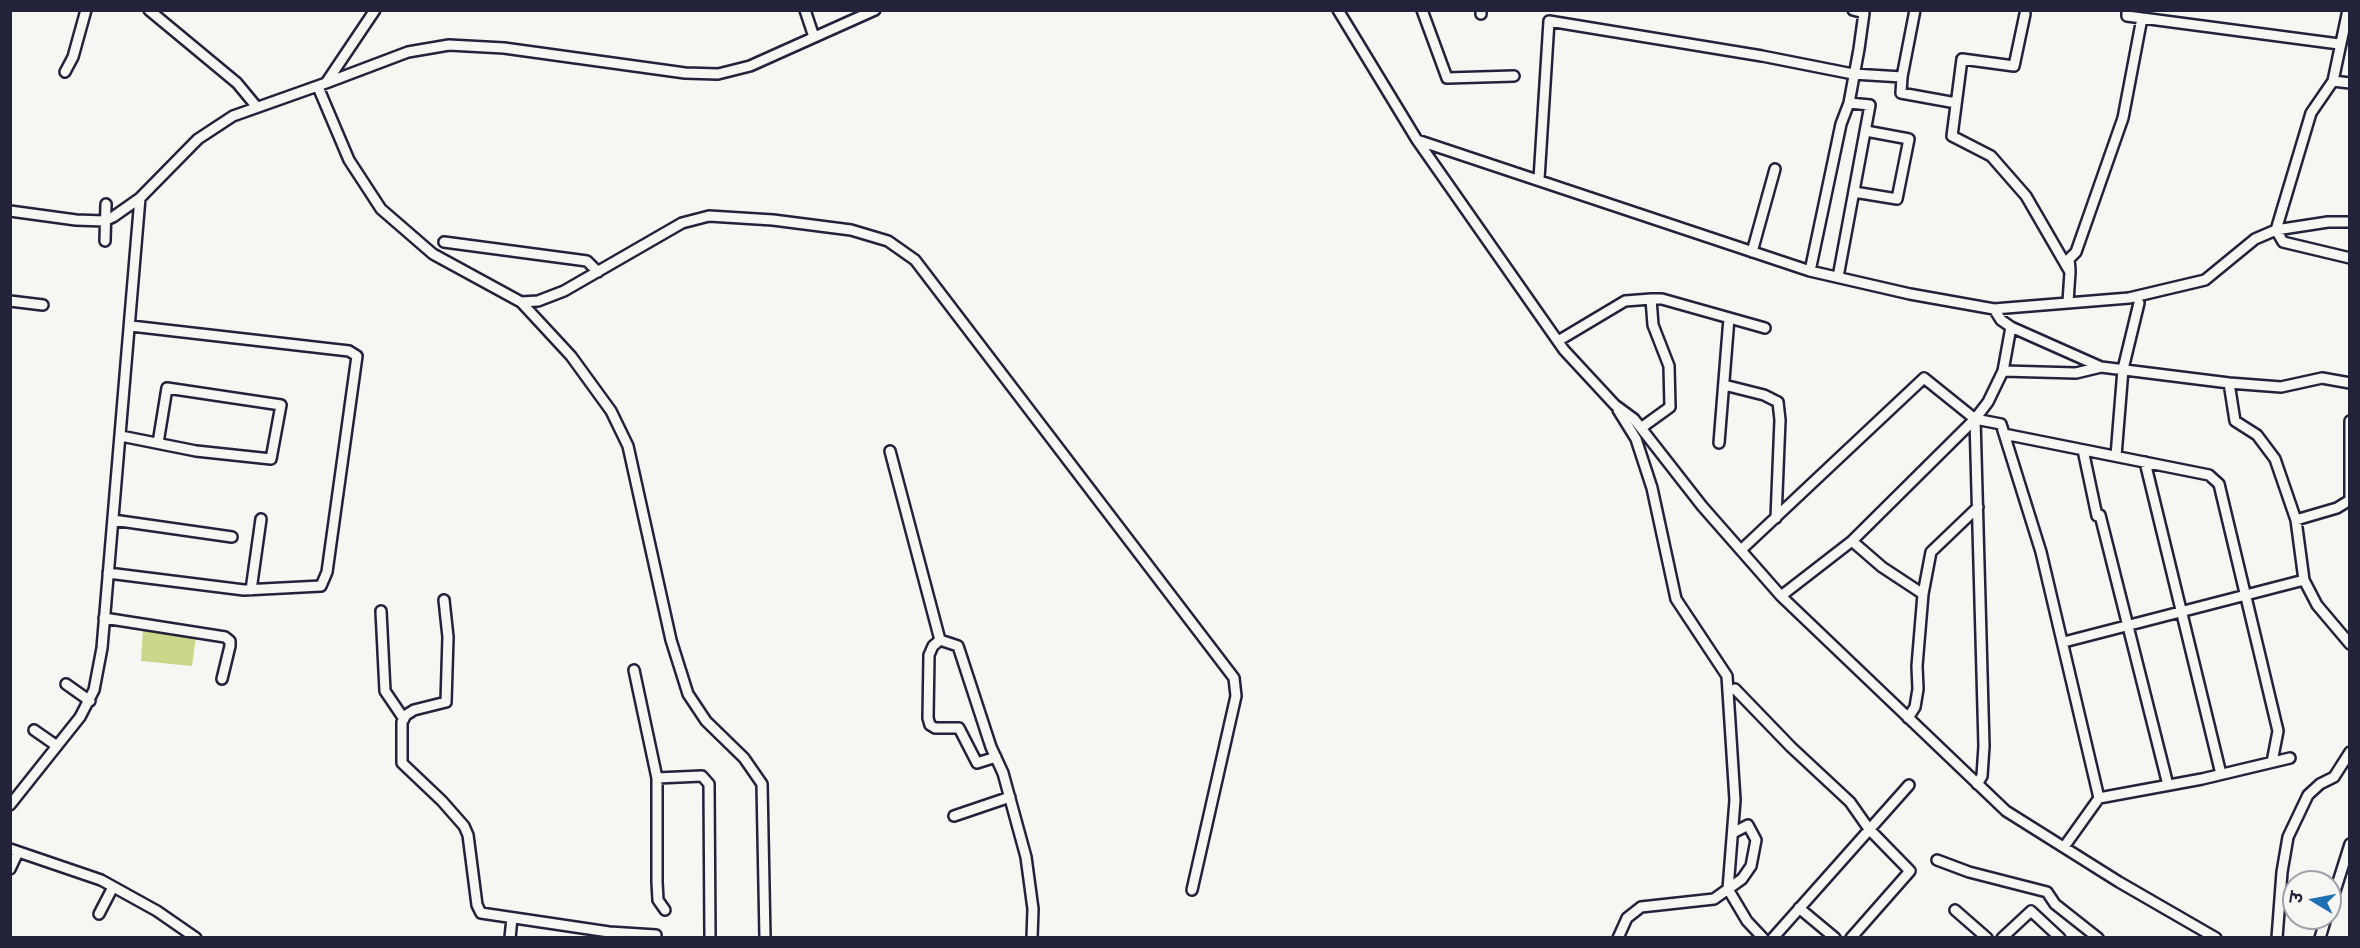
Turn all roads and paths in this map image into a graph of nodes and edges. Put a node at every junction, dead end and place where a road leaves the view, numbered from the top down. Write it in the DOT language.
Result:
graph roads {
  1 [pos="86,10"];
  2 [pos="149,10"];
  3 [pos="375,10"];
  4 [pos="805,10"];
  5 [pos="875,10"];
  6 [pos="1338,10"];
  7 [pos="1422,10"];
  8 [pos="1853,10"];
  9 [pos="1915,10"];
  10 [pos="2127,10"];
  11 [pos="2348,10"];
  12 [pos="2025,14"];
  13 [pos="2142,18"];
  14 [pos="814,37"];
  15 [pos="2339,44"];
  16 [pos="64,72"];
  17 [pos="1852,74"];
  18 [pos="1514,76"];
  19 [pos="1902,77"];
  20 [pos="2332,81"];
  21 [pos="2349,83"];
  22 [pos="322,85"];
  23 [pos="1849,103"];
  24 [pos="1956,103"];
  25 [pos="256,106"];
  26 [pos="1866,131"];
  27 [pos="1417,140"];
  28 [pos="1774,169"];
  29 [pos="1539,179"];
  30 [pos="1854,192"];
  31 [pos="140,198"];
  32 [pos="106,204"];
  33 [pos="10,211"];
  34 [pos="104,221"];
  35 [pos="2349,222"];
  36 [pos="2276,230"];
  37 [pos="105,241"];
  38 [pos="444,242"];
  39 [pos="1752,252"];
  40 [pos="2349,258"];
  41 [pos="1810,271"];
  42 [pos="598,272"];
  43 [pos="2070,272"];
  44 [pos="1838,277"];
  45 [pos="1651,299"];
  46 [pos="10,301"];
  47 [pos="521,302"];
  48 [pos="2068,302"];
  49 [pos="2139,303"];
  50 [pos="43,305"];
  51 [pos="1994,309"];
  52 [pos="1729,318"];
  53 [pos="131,326"];
  54 [pos="2011,327"];
  55 [pos="1765,328"];
  56 [pos="1558,341"];
  57 [pos="2101,367"];
  58 [pos="2123,369"];
  59 [pos="2003,371"];
  60 [pos="2229,383"];
  61 [pos="2349,383"];
  62 [pos="1724,385"];
  63 [pos="1616,405"];
  64 [pos="1975,419"];
  65 [pos="2349,421"];
  66 [pos="1641,428"];
  67 [pos="2004,435"];
  68 [pos="121,436"];
  69 [pos="1719,442"];
  70 [pos="158,443"];
  71 [pos="2083,450"];
  72 [pos="890,451"];
  73 [pos="2116,456"];
  74 [pos="2145,462"];
  75 [pos="2349,499"];
  76 [pos="1977,507"];
  77 [pos="1776,518"];
  78 [pos="261,519"];
  79 [pos="113,520"];
  80 [pos="2296,520"];
  81 [pos="232,537"];
  82 [pos="1852,541"];
  83 [pos="1741,550"];
  84 [pos="108,573"];
  85 [pos="2304,580"];
  86 [pos="251,590"];
  87 [pos="1923,594"];
  88 [pos="2247,594"];
  89 [pos="1781,596"];
  90 [pos="444,600"];
  91 [pos="381,611"];
  92 [pos="2182,612"];
  93 [pos="104,618"];
  94 [pos="2129,626"];
  95 [pos="940,640"];
  96 [pos="2064,642"];
  97 [pos="2349,644"];
  98 [pos="634,670"];
  99 [pos="222,679"];
  100 [pos="66,684"];
  101 [pos="1735,689"];
  102 [pos="90,701"];
  103 [pos="1908,718"];
  104 [pos="404,719"];
  105 [pos="34,730"];
  106 [pos="57,746"];
  107 [pos="2349,752"];
  108 [pos="996,757"];
  109 [pos="2290,758"];
  110 [pos="2272,762"];
  111 [pos="2221,774"];
  112 [pos="657,778"];
  113 [pos="1977,784"];
  114 [pos="1909,785"];
  115 [pos="2168,785"];
  116 [pos="1010,797"];
  117 [pos="2099,798"];
  118 [pos="10,805"];
  119 [pos="954,816"];
  120 [pos="1734,819"];
  121 [pos="1748,825"];
  122 [pos="1869,829"];
  123 [pos="1733,833"];
  124 [pos="2349,844"];
  125 [pos="2064,848"];
  126 [pos="14,850"];
  127 [pos="1937,860"];
  128 [pos="10,869"];
  129 [pos="2341,870"];
  130 [pos="113,886"];
  131 [pos="1728,889"];
  132 [pos="1192,890"];
  133 [pos="1799,908"];
  134 [pos="665,910"];
  135 [pos="1955,910"];
  136 [pos="99,914"];
  137 [pos="512,918"];
  138 [pos="602,934"];
  139 [pos="656,935"];
  140 [pos="196,938"];
  141 [pos="510,938"];
  142 [pos="710,938"];
  143 [pos="765,938"];
  144 [pos="1032,938"];
  145 [pos="1618,938"];
  146 [pos="1764,938"];
  147 [pos="1773,938"];
  148 [pos="1835,938"];
  149 [pos="1851,938"];
  150 [pos="1987,938"];
  151 [pos="2002,938"];
  152 [pos="2060,938"];
  153 [pos="2098,938"];
  154 [pos="2216,938"];
  155 [pos="2277,938"];
  1 -- 16 [label="street"];
  2 -- 25 [label="street"];
  3 -- 22 [label="street"];
  4 -- 14 [label="street"];
  5 -- 14 [label="street"];
  6 -- 27 [label="street"];
  7 -- 18 [label="street"];
  8 -- 17 [label="street"];
  9 -- 19 [label="street"];
  10 -- 13 [label="street"];
  11 -- 15 [label="street"];
  12 -- 24 [label="street"];
  13 -- 15 [label="street"];
  13 -- 43 [label="street"];
  14 -- 22 [label="street"];
  15 -- 20 [label="street"];
  17 -- 19 [label="street"];
  17 -- 23 [label="street"];
  17 -- 29 [label="street"];
  19 -- 24 [label="street"];
  20 -- 21 [label="street"];
  20 -- 36 [label="street"];
  22 -- 25 [label="street"];
  22 -- 47 [label="street"];
  23 -- 26 [label="street"];
  23 -- 41 [label="street"];
  24 -- 43 [label="street"];
  25 -- 31 [label="street"];
  26 -- 30 [label="street"];
  26 -- 30 [label="street"];
  27 -- 29 [label="street"];
  27 -- 56 [label="street"];
  28 -- 39 [label="street"];
  29 -- 39 [label="street"];
  30 -- 44 [label="street"];
  31 -- 34 [label="street"];
  31 -- 53 [label="street"];
  32 -- 34 [label="street"];
  33 -- 34 [label="street"];
  34 -- 37 [label="street"];
  35 -- 36 [label="street"];
  36 -- 40 [label="street"];
  36 -- 48 [label="street"];
  38 -- 42 [label="street"];
  39 -- 41 [label="street"];
  41 -- 44 [label="street"];
  42 -- 47 [label="street"];
  42 -- 132 [label="street"];
  43 -- 48 [label="street"];
  44 -- 51 [label="street"];
  45 -- 52 [label="street"];
  45 -- 56 [label="street"];
  45 -- 66 [label="street"];
  46 -- 50 [label="street"];
  47 -- 143 [label="street"];
  48 -- 51 [label="street"];
  49 -- 58 [label="street"];
  51 -- 54 [label="street"];
  52 -- 55 [label="street"];
  52 -- 62 [label="street"];
  53 -- 68 [label="street"];
  53 -- 86 [label="street"];
  54 -- 57 [label="street"];
  54 -- 59 [label="street"];
  56 -- 63 [label="street"];
  57 -- 58 [label="street"];
  57 -- 59 [label="street"];
  58 -- 60 [label="street"];
  58 -- 73 [label="street"];
  59 -- 64 [label="street"];
  60 -- 61 [label="street"];
  60 -- 80 [label="street"];
  62 -- 69 [label="street"];
  62 -- 77 [label="street"];
  63 -- 66 [label="street"];
  63 -- 120 [label="street"];
  64 -- 67 [label="street"];
  64 -- 76 [label="street"];
  64 -- 77 [label="street"];
  64 -- 82 [label="street"];
  65 -- 75 [label="street"];
  66 -- 83 [label="street"];
  67 -- 71 [label="street"];
  67 -- 96 [label="street"];
  68 -- 70 [label="street"];
  68 -- 79 [label="street"];
  70 -- 70 [label="street"];
  71 -- 73 [label="street"];
  71 -- 94 [label="street"];
  72 -- 95 [label="street"];
  73 -- 74 [label="street"];
  74 -- 88 [label="street"];
  74 -- 92 [label="street"];
  75 -- 80 [label="street"];
  76 -- 87 [label="street"];
  76 -- 113 [label="street"];
  77 -- 83 [label="street"];
  78 -- 86 [label="street"];
  79 -- 81 [label="street"];
  79 -- 84 [label="street"];
  80 -- 85 [label="street"];
  82 -- 87 [label="street"];
  82 -- 89 [label="street"];
  83 -- 89 [label="street"];
  84 -- 86 [label="street"];
  84 -- 93 [label="street"];
  85 -- 88 [label="street"];
  85 -- 97 [label="street"];
  87 -- 103 [label="street"];
  88 -- 92 [label="street"];
  88 -- 110 [label="street"];
  89 -- 103 [label="street"];
  90 -- 104 [label="street"];
  91 -- 104 [label="street"];
  92 -- 94 [label="street"];
  92 -- 111 [label="street"];
  93 -- 99 [label="street"];
  93 -- 102 [label="street"];
  94 -- 96 [label="street"];
  94 -- 115 [label="street"];
  95 -- 108 [label="street"];
  95 -- 108 [label="street"];
  96 -- 117 [label="street"];
  98 -- 112 [label="street"];
  100 -- 102 [label="street"];
  101 -- 122 [label="street"];
  102 -- 106 [label="street"];
  103 -- 113 [label="street"];
  104 -- 137 [label="street"];
  105 -- 106 [label="street"];
  106 -- 118 [label="street"];
  107 -- 155 [label="street"];
  108 -- 116 [label="street"];
  109 -- 110 [label="street"];
  110 -- 111 [label="street"];
  111 -- 115 [label="street"];
  112 -- 134 [label="street"];
  112 -- 142 [label="street"];
  113 -- 125 [label="street"];
  114 -- 122 [label="street"];
  115 -- 117 [label="street"];
  116 -- 119 [label="street"];
  116 -- 144 [label="street"];
  117 -- 125 [label="street"];
  120 -- 121 [label="street"];
  120 -- 123 [label="street"];
  121 -- 123 [label="street"];
  121 -- 131 [label="street"];
  122 -- 133 [label="street"];
  122 -- 149 [label="street"];
  123 -- 131 [label="street"];
  124 -- 129 [label="street"];
  125 -- 154 [label="street"];
  126 -- 128 [label="street"];
  126 -- 130 [label="street"];
  127 -- 153 [label="street"];
  130 -- 136 [label="street"];
  130 -- 140 [label="street"];
  131 -- 145 [label="street"];
  131 -- 146 [label="street"];
  133 -- 147 [label="street"];
  133 -- 148 [label="street"];
  135 -- 150 [label="street"];
  137 -- 138 [label="street"];
  137 -- 141 [label="street"];
  138 -- 139 [label="street"];
  151 -- 152 [label="street"];
}
